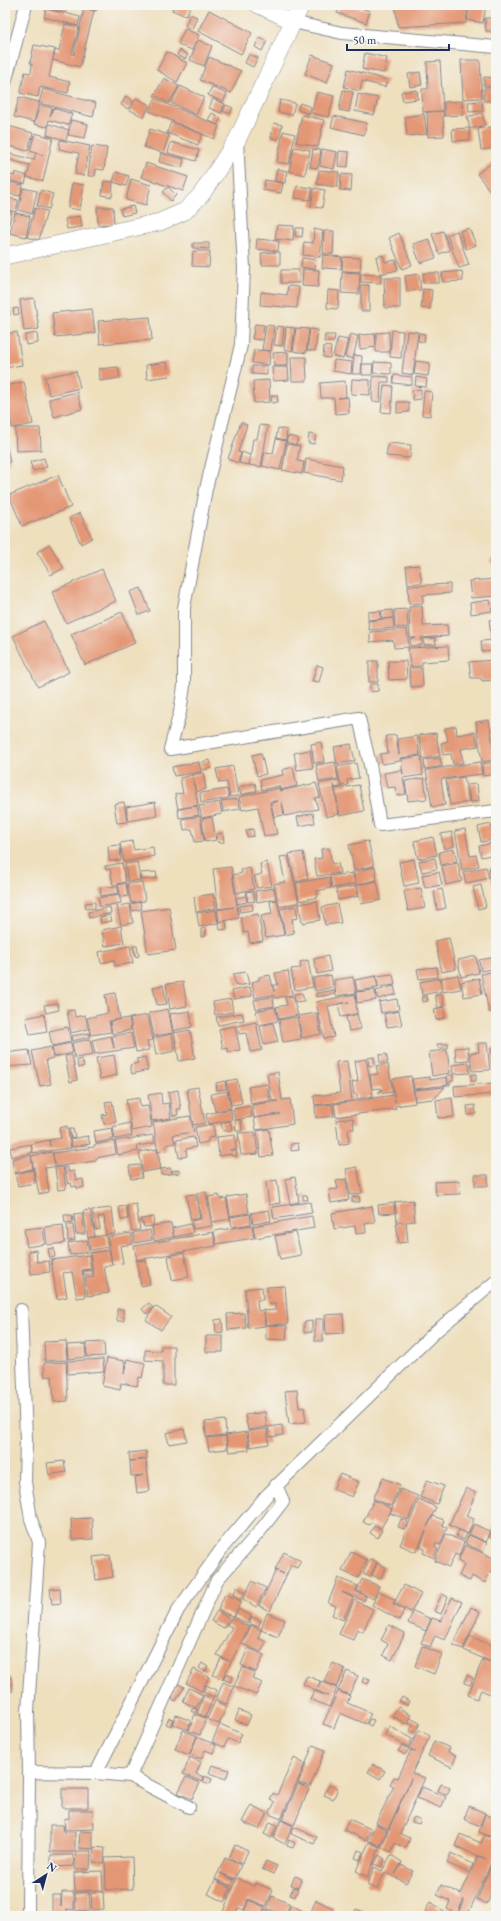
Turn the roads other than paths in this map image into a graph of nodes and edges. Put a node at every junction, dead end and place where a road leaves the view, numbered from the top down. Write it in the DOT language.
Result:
graph roads {
  1 [pos="26,5"];
  2 [pos="257,5"];
  3 [pos="301,5"];
  4 [pos="293,22"];
  5 [pos="496,47"];
  6 [pos="5,83"];
  7 [pos="237,140"];
  8 [pos="5,256"];
  9 [pos="496,812"];
  10 [pos="496,1280"];
  11 [pos="21,1310"];
  12 [pos="276,1485"];
  13 [pos="29,1772"];
  14 [pos="96,1773"];
  15 [pos="130,1776"];
  16 [pos="189,1807"];
  17 [pos="28,1916"];
  1 -- 6 [label="street"];
  2 -- 4 [label="street"];
  3 -- 4 [label="main road"];
  4 -- 5 [label="street"];
  4 -- 7 [label="main road"];
  7 -- 8 [label="main road"];
  7 -- 9 [label="street"];
  10 -- 12 [label="street"];
  11 -- 13 [label="street"];
  12 -- 14 [label="street"];
  12 -- 15 [label="street"];
  13 -- 14 [label="street"];
  13 -- 17 [label="street"];
  14 -- 15 [label="street"];
  15 -- 16 [label="street"];
}
